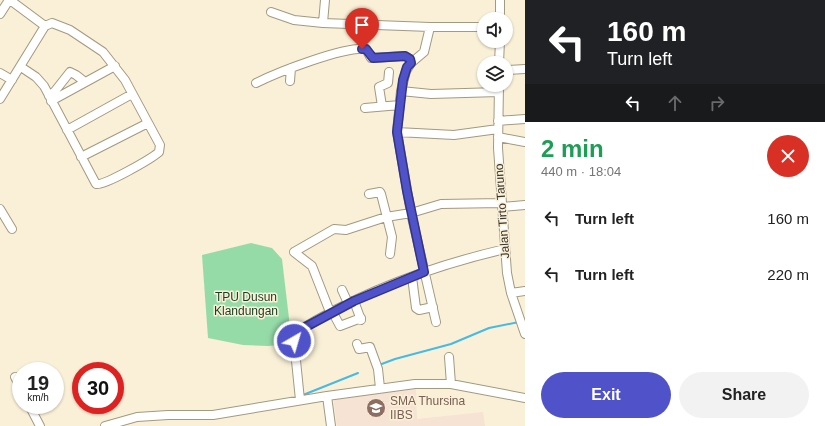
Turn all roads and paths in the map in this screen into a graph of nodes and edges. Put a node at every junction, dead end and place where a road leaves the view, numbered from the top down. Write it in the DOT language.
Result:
graph roads {
  1 [pos="9,0"];
  2 [pos="325,0"];
  3 [pos="500,0"];
  4 [pos="271,12"];
  5 [pos="500,12"];
  6 [pos="0,14"];
  7 [pos="323,23"];
  8 [pos="45,26"];
  9 [pos="477,27"];
  10 [pos="430,28"];
  11 [pos="411,63"];
  12 [pos="115,66"];
  13 [pos="21,67"];
  14 [pos="291,68"];
  15 [pos="525,69"];
  16 [pos="513,70"];
  17 [pos="389,72"];
  18 [pos="0,73"];
  19 [pos="12,80"];
  20 [pos="290,81"];
  21 [pos="85,82"];
  22 [pos="256,83"];
  23 [pos="477,90"];
  24 [pos="401,91"];
  25 [pos="499,92"];
  26 [pos="132,94"];
  27 [pos="53,96"];
  28 [pos="0,99"];
  29 [pos="400,104"];
  30 [pos="382,106"];
  31 [pos="365,108"];
  32 [pos="525,119"];
  33 [pos="148,123"];
  34 [pos="498,129"];
  35 [pos="67,130"];
  36 [pos="397,132"];
  37 [pos="525,142"];
  38 [pos="81,157"];
  39 [pos="369,194"];
  40 [pos="501,205"];
  41 [pos="525,205"];
  42 [pos="0,209"];
  43 [pos="411,213"];
  44 [pos="386,217"];
  45 [pos="12,229"];
  46 [pos="505,249"];
  47 [pos="390,254"];
  48 [pos="424,272"];
  49 [pos="412,276"];
  50 [pos="342,290"];
  51 [pos="525,291"];
  52 [pos="511,294"];
  53 [pos="351,302"];
  54 [pos="433,307"];
  55 [pos="331,312"];
  56 [pos="436,322"];
  57 [pos="525,334"];
  58 [pos="357,344"];
  59 [pos="449,357"];
  60 [pos="451,384"];
  61 [pos="380,388"];
  62 [pos="326,396"];
  63 [pos="525,398"];
  64 [pos="300,400"];
  65 [pos="34,414"];
  66 [pos="40,426"];
  67 [pos="105,426"];
  68 [pos="331,426"];
  1 -- 6 [label="street"];
  1 -- 8 [label="street"];
  2 -- 7 [label="street"];
  3 -- 5 [label="street"];
  4 -- 7 [label="street"];
  7 -- 10 [label="street"];
  8 -- 12 [label="street"];
  8 -- 13 [label="street"];
  9 -- 10 [label="street"];
  10 -- 11 [label="street"];
  11 -- 14 [label="street"];
  11 -- 24 [label="street"];
  12 -- 21 [label="street"];
  12 -- 26 [label="street"];
  13 -- 19 [label="street"];
  13 -- 27 [label="street"];
  14 -- 20 [label="street"];
  14 -- 22 [label="street"];
  15 -- 16 [label="street"];
  17 -- 30 [label="street"];
  18 -- 19 [label="street"];
  19 -- 28 [label="street"];
  21 -- 27 [label="street"];
  21 -- 27 [label="street"];
  23 -- 24 [label="street"];
  24 -- 29 [label="street"];
  25 -- 34 [label="street, Jalan Tirto Taruno"];
  26 -- 33 [label="street"];
  26 -- 35 [label="street"];
  27 -- 35 [label="street"];
  29 -- 30 [label="street"];
  29 -- 36 [label="street"];
  30 -- 31 [label="street"];
  32 -- 34 [label="street"];
  33 -- 38 [label="street"];
  33 -- 38 [label="street"];
  34 -- 36 [label="street"];
  34 -- 37 [label="street"];
  34 -- 40 [label="street, Jalan Tirto Taruno"];
  35 -- 38 [label="street"];
  36 -- 43 [label="street"];
  39 -- 44 [label="street"];
  40 -- 41 [label="street"];
  40 -- 43 [label="street"];
  40 -- 46 [label="street, Jalan Tirto Taruno"];
  42 -- 45 [label="street"];
  43 -- 44 [label="street"];
  43 -- 48 [label="street"];
  44 -- 47 [label="street"];
  44 -- 55 [label="street"];
  46 -- 48 [label="street"];
  46 -- 52 [label="street, Jalan Tirto Taruno"];
  48 -- 49 [label="street"];
  48 -- 54 [label="street"];
  49 -- 53 [label="street"];
  49 -- 54 [label="street"];
  50 -- 53 [label="street"];
  51 -- 52 [label="street"];
  52 -- 57 [label="street, Jalan Tirto Taruno"];
  53 -- 55 [label="street"];
  53 -- 55 [label="street"];
  54 -- 56 [label="street"];
  55 -- 64 [label="street"];
  58 -- 61 [label="street"];
  59 -- 60 [label="street"];
  60 -- 61 [label="street"];
  60 -- 63 [label="street"];
  61 -- 62 [label="street"];
  62 -- 64 [label="street"];
  62 -- 68 [label="street"];
  64 -- 67 [label="street"];
  65 -- 66 [label="street"];
}
